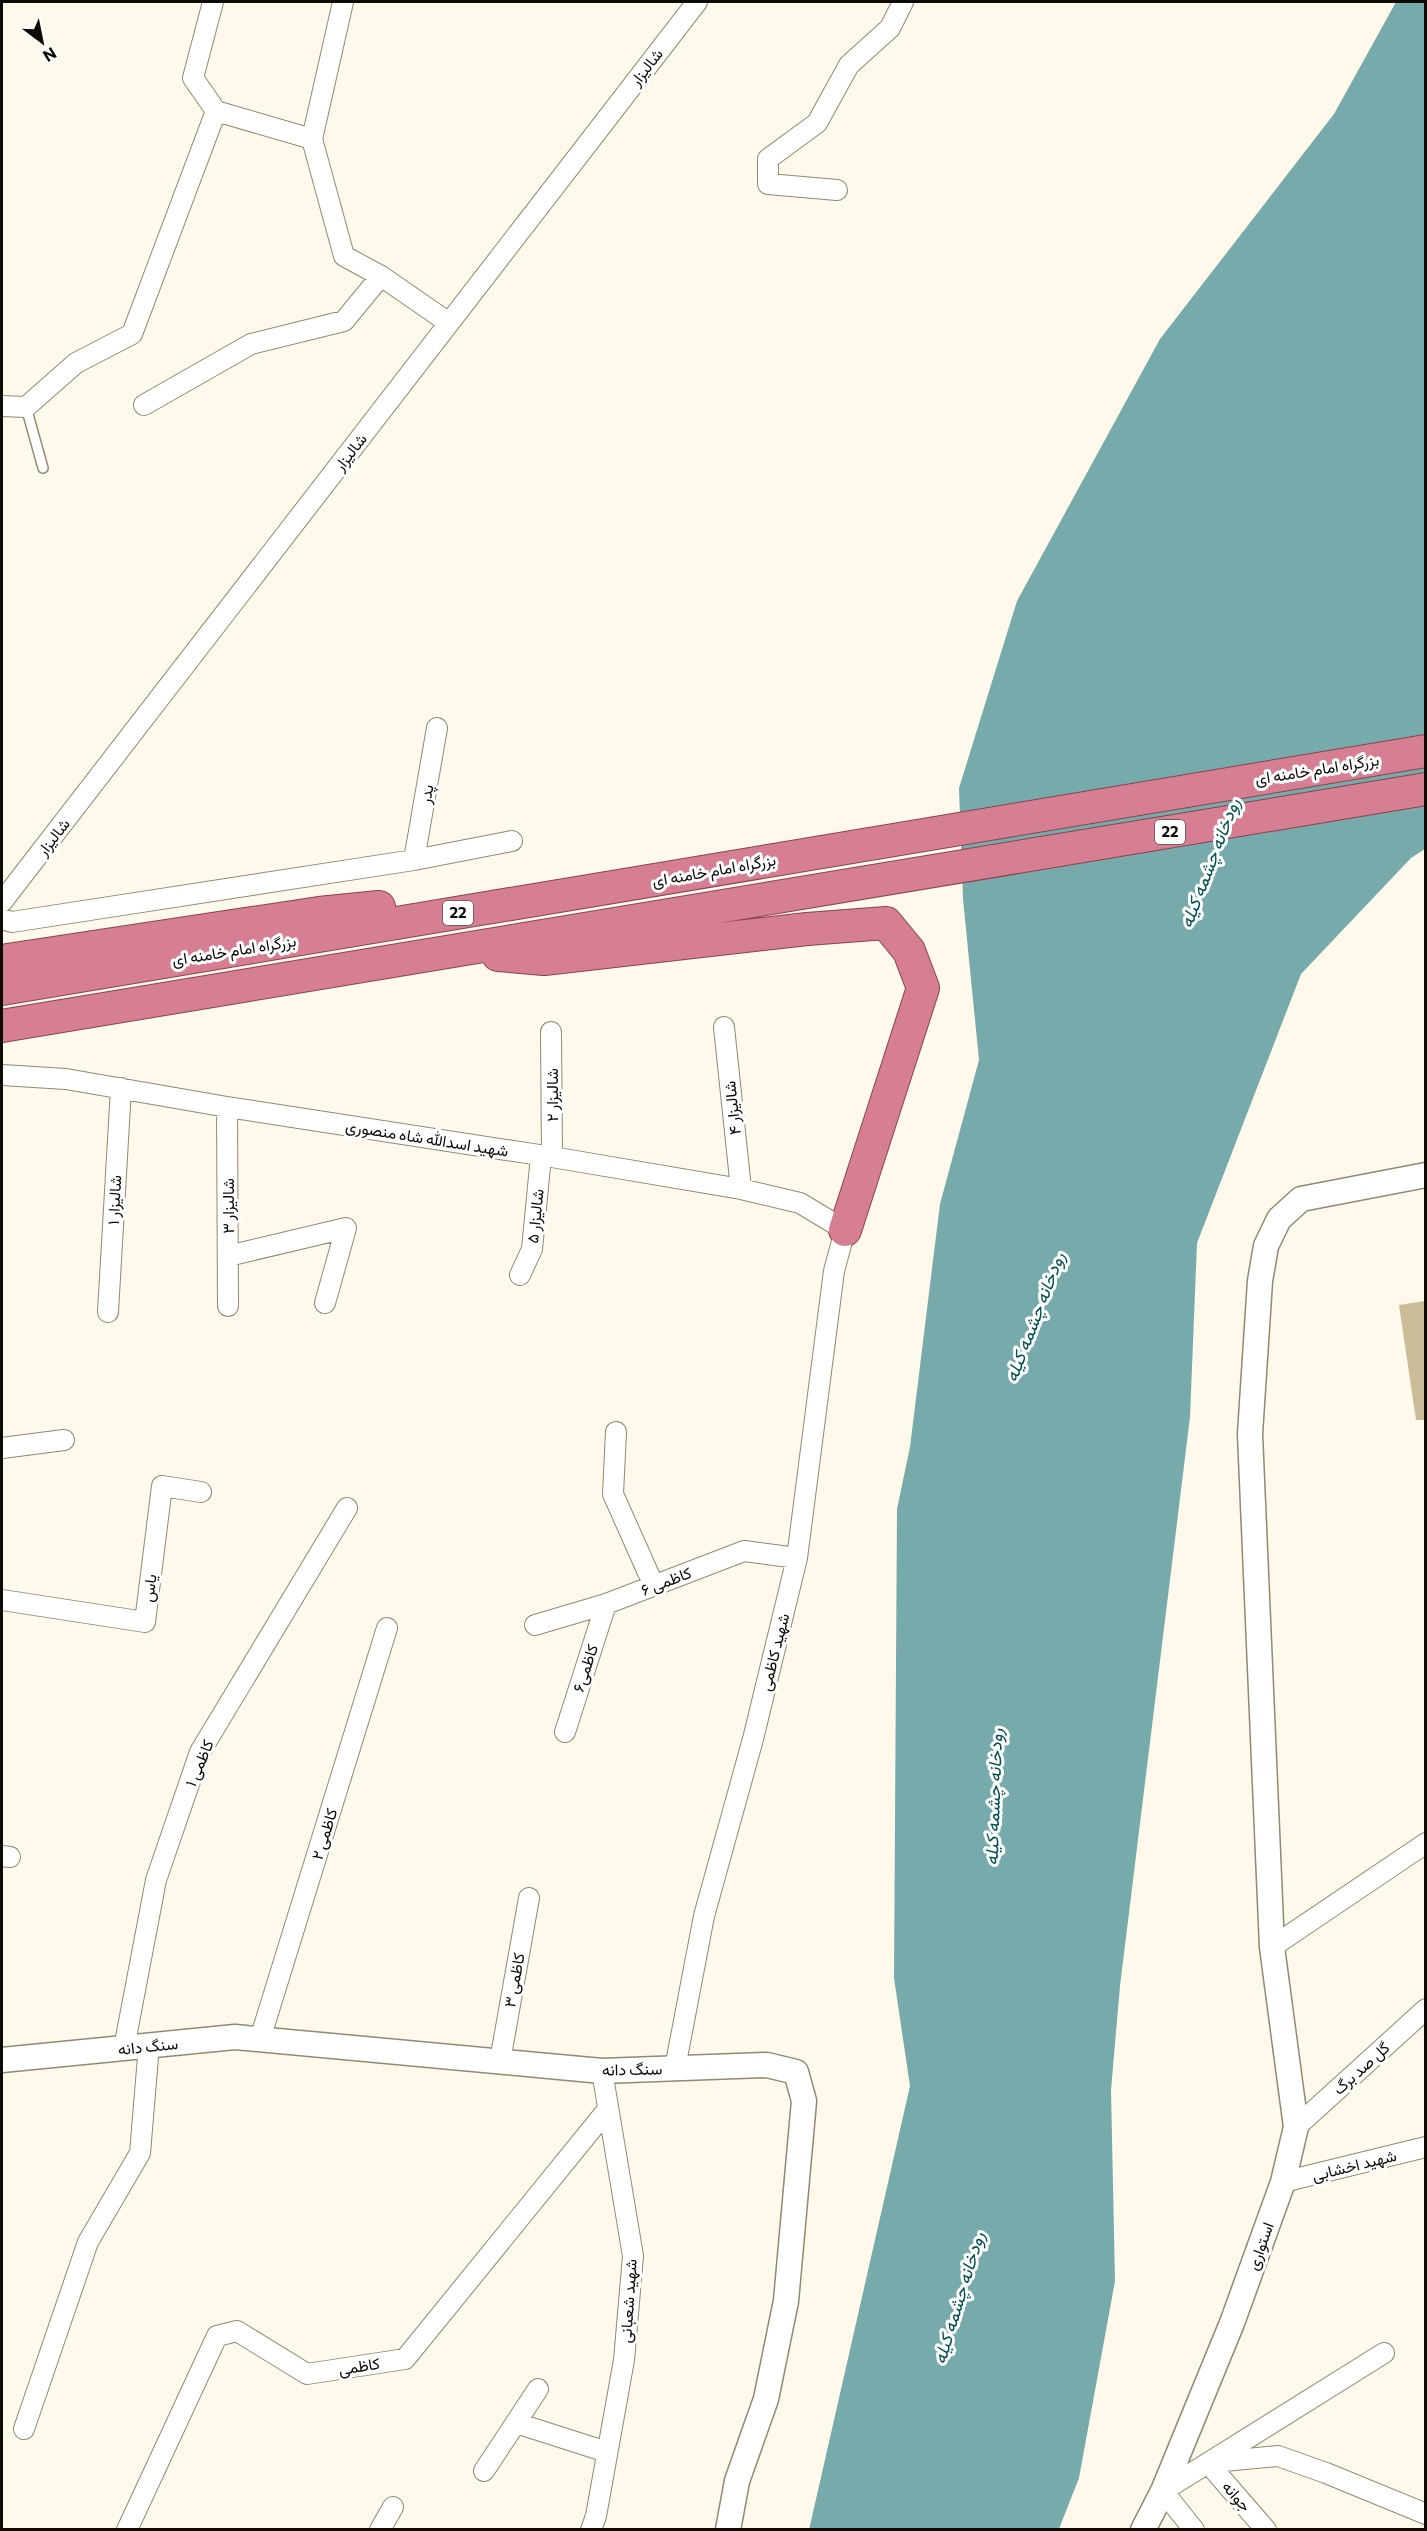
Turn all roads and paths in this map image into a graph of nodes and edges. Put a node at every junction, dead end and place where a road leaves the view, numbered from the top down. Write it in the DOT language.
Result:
graph roads {
  1 [pos="213,2"];
  2 [pos="343,2"];
  3 [pos="697,2"];
  4 [pos="903,2"];
  5 [pos="216,111"];
  6 [pos="312,139"];
  7 [pos="837,190"];
  8 [pos="381,276"];
  9 [pos="449,323"];
  10 [pos="144,405"];
  11 [pos="2,406"];
  12 [pos="26,407"];
  13 [pos="44,468"];
  14 [pos="437,728"];
  15 [pos="1425,751"];
  16 [pos="1425,789"];
  17 [pos="512,841"];
  18 [pos="414,860"];
  19 [pos="627,885"];
  20 [pos="2,902"];
  21 [pos="2,919"];
  22 [pos="456,951"];
  23 [pos="2,961"];
  24 [pos="2,989"];
  25 [pos="2,1026"];
  26 [pos="723,1027"];
  27 [pos="551,1032"];
  28 [pos="2,1075"];
  29 [pos="121,1088"];
  30 [pos="227,1107"];
  31 [pos="546,1156"];
  32 [pos="1423,1174"];
  33 [pos="741,1189"];
  34 [pos="845,1230"];
  35 [pos="228,1256"];
  36 [pos="520,1275"];
  37 [pos="325,1303"];
  38 [pos="228,1306"];
  39 [pos="108,1312"];
  40 [pos="616,1432"];
  41 [pos="64,1440"];
  42 [pos="2,1448"];
  43 [pos="201,1492"];
  44 [pos="347,1508"];
  45 [pos="797,1558"];
  46 [pos="654,1586"];
  47 [pos="2,1600"];
  48 [pos="606,1604"];
  49 [pos="535,1625"];
  50 [pos="387,1628"];
  51 [pos="564,1732"];
  52 [pos="1425,1843"];
  53 [pos="529,1898"];
  54 [pos="1272,1947"];
  55 [pos="1425,2009"];
  56 [pos="260,2039"];
  57 [pos="149,2045"];
  58 [pos="124,2048"];
  59 [pos="2,2061"];
  60 [pos="500,2061"];
  61 [pos="675,2068"];
  62 [pos="602,2071"];
  63 [pos="608,2109"];
  64 [pos="1296,2127"];
  65 [pos="1425,2147"];
  66 [pos="1283,2182"];
  67 [pos="1384,2353"];
  68 [pos="538,2390"];
  69 [pos="516,2423"];
  70 [pos="24,2429"];
  71 [pos="607,2452"];
  72 [pos="1208,2463"];
  73 [pos="484,2471"];
  74 [pos="1163,2491"];
  75 [pos="393,2506"];
  76 [pos="1425,2514"];
  77 [pos="127,2529"];
  78 [pos="380,2529"];
  79 [pos="591,2529"];
  80 [pos="728,2529"];
  81 [pos="1143,2529"];
  82 [pos="1194,2529"];
  83 [pos="1266,2529"];
  1 -- 5 [label="street"];
  2 -- 6 [label="street"];
  3 -- 9 [label="street, شالیزار"];
  4 -- 7 [label="street"];
  5 -- 6 [label="street"];
  5 -- 12 [label="street"];
  6 -- 8 [label="street"];
  8 -- 9 [label="street"];
  8 -- 10 [label="street"];
  9 -- 20 [label="street, شالیزار"];
  11 -- 12 [label="street"];
  12 -- 13 [label="lane"];
  14 -- 18 [label="street, پدر"];
  15 -- 19 [label="highway, بزرگراه امام خامنه ای / 22"];
  16 -- 22 [label="highway, 22"];
  17 -- 18 [label="street"];
  18 -- 21 [label="street"];
  19 -- 23 [label="highway"];
  19 -- 24 [label="highway, بزرگراه امام خامنه ای / 22"];
  22 -- 25 [label="highway, 22"];
  22 -- 34 [label="highway"];
  26 -- 33 [label="street, شالیزار ۴"];
  27 -- 31 [label="street, شالیزار ۲"];
  28 -- 29 [label="street, شهید اسدالله شاه منصوری"];
  29 -- 30 [label="street, شهید اسدالله شاه منصوری"];
  29 -- 39 [label="street, شالیزار ۱"];
  30 -- 31 [label="street, شهید اسدالله شاه منصوری"];
  30 -- 35 [label="street, شالیزار ۳"];
  31 -- 33 [label="street, شهید اسدالله شاه منصوری"];
  31 -- 36 [label="street, شالیزار ۵"];
  32 -- 54 [label="street, استواری"];
  33 -- 34 [label="street, شهید اسدالله شاه منصوری"];
  34 -- 45 [label="street, شهید کاظمی"];
  35 -- 37 [label="street"];
  35 -- 38 [label="street, شالیزار ۳"];
  40 -- 46 [label="street"];
  41 -- 42 [label="street"];
  43 -- 47 [label="street, یاس"];
  44 -- 58 [label="street, کاظمی ۱"];
  45 -- 46 [label="street, کاظمی ۶"];
  45 -- 61 [label="street, شهید کاظمی"];
  46 -- 48 [label="street, کاظمی ۶"];
  48 -- 49 [label="street, کاظمی ۶"];
  48 -- 51 [label="street, کاظمی۶"];
  50 -- 56 [label="street, کاظمی ۲"];
  52 -- 54 [label="street"];
  53 -- 60 [label="street, کاظمی ۳"];
  54 -- 64 [label="street, استواری"];
  55 -- 64 [label="street, گل صد برگ"];
  56 -- 57 [label="street, سنگ دانه"];
  56 -- 60 [label="street, سنگ دانه"];
  57 -- 58 [label="street, سنگ دانه"];
  57 -- 70 [label="street"];
  58 -- 59 [label="street, سنگ دانه"];
  60 -- 62 [label="street, سنگ دانه"];
  61 -- 62 [label="street, سنگ دانه"];
  61 -- 80 [label="street, سنگ دانه"];
  62 -- 63 [label="street, شهید شعبانی"];
  63 -- 71 [label="street, شهید شعبانی"];
  63 -- 77 [label="street, کاظمی"];
  64 -- 66 [label="street, استواری"];
  65 -- 66 [label="street, شهید اخشابی"];
  66 -- 74 [label="street, استواری"];
  67 -- 72 [label="street"];
  68 -- 69 [label="street"];
  69 -- 71 [label="street"];
  69 -- 73 [label="street"];
  71 -- 79 [label="street, شهید شعبانی"];
  72 -- 74 [label="street"];
  72 -- 76 [label="street"];
  72 -- 83 [label="street, جوانه"];
  74 -- 81 [label="street, استواری"];
  74 -- 82 [label="street"];
  75 -- 78 [label="street"];
}
